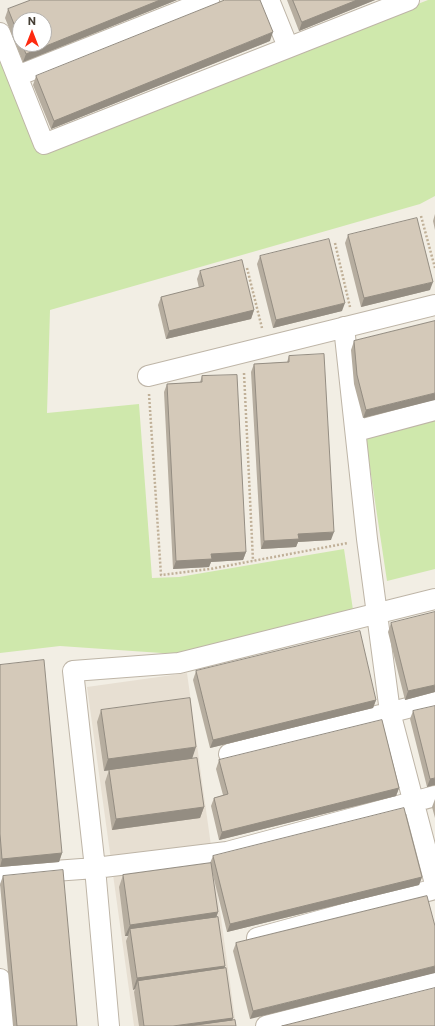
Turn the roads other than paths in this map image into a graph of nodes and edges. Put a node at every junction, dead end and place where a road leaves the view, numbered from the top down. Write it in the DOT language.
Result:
graph roads {
  1 [pos="209,0"];
  2 [pos="269,0"];
  3 [pos="409,0"];
  4 [pos="0,33"];
  5 [pos="288,47"];
  6 [pos="17,76"];
  7 [pos="435,304"];
  8 [pos="349,326"];
  9 [pos="148,376"];
  10 [pos="435,410"];
  11 [pos="356,431"];
  12 [pos="435,599"];
  13 [pos="378,612"];
  14 [pos="435,701"];
  15 [pos="390,712"];
  16 [pos="229,754"];
  17 [pos="435,796"];
  18 [pos="412,802"];
  19 [pos="95,868"];
  20 [pos="0,875"];
  21 [pos="435,884"];
  22 [pos="435,889"];
  23 [pos="251,940"];
  24 [pos="0,979"];
  25 [pos="435,983"];
  26 [pos="4,1026"];
  27 [pos="109,1026"];
  28 [pos="266,1026"];
  1 -- 6 [label="street"];
  2 -- 5 [label="street"];
  3 -- 5 [label="street"];
  4 -- 6 [label="street"];
  5 -- 6 [label="street"];
  7 -- 8 [label="street"];
  8 -- 9 [label="street"];
  8 -- 11 [label="street"];
  10 -- 11 [label="street"];
  11 -- 13 [label="street"];
  12 -- 13 [label="street"];
  13 -- 15 [label="street"];
  13 -- 19 [label="street"];
  14 -- 15 [label="street"];
  15 -- 16 [label="street"];
  15 -- 18 [label="street"];
  17 -- 18 [label="street"];
  18 -- 19 [label="street"];
  18 -- 21 [label="street"];
  19 -- 20 [label="street"];
  19 -- 27 [label="street"];
  22 -- 23 [label="street"];
  24 -- 26 [label="street"];
  25 -- 28 [label="street"];
}
